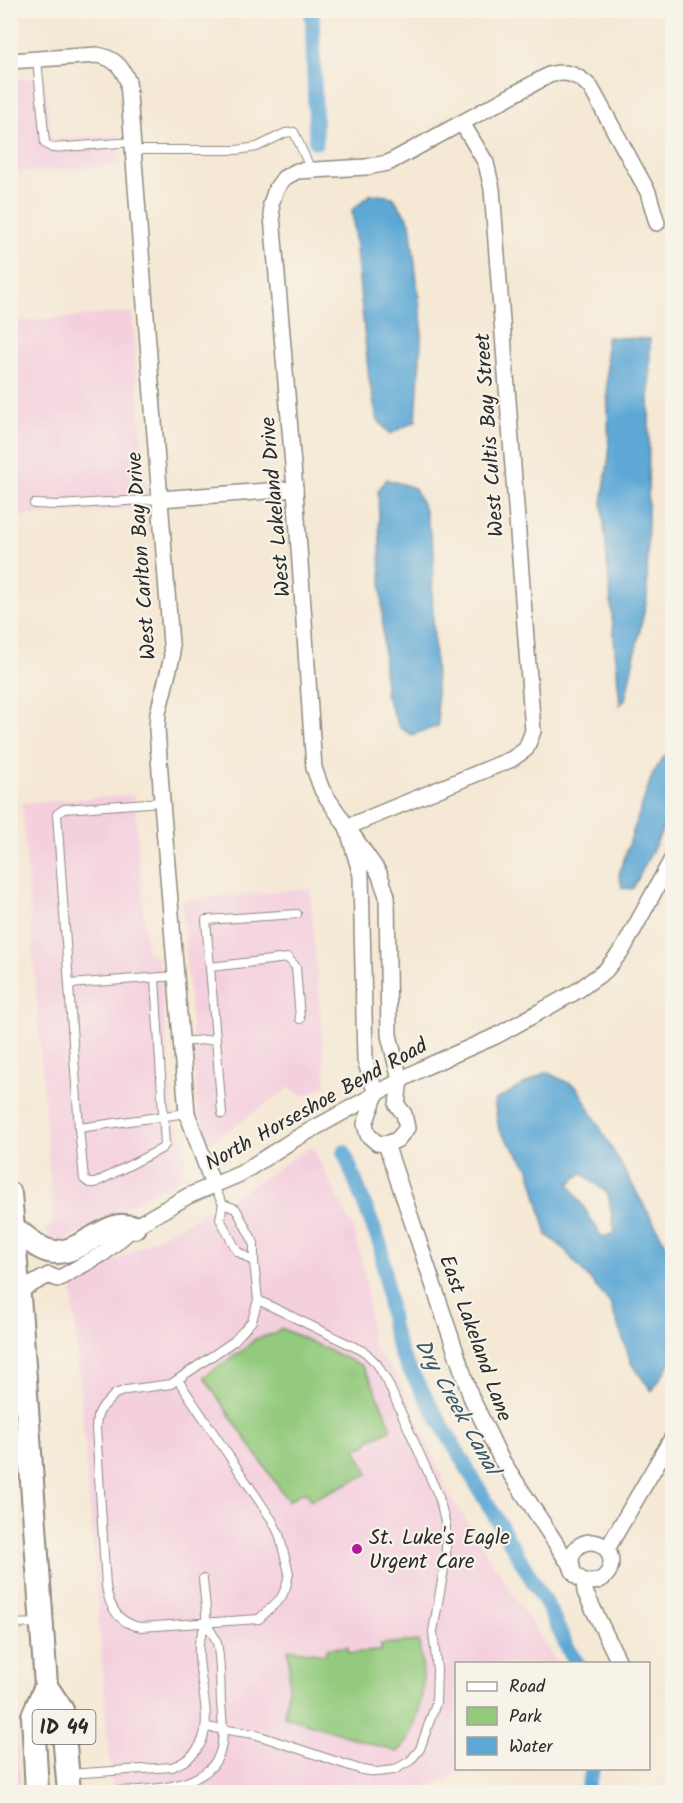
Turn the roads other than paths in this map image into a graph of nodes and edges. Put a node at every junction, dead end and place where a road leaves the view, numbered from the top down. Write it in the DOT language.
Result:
graph roads {
  1 [pos="37,59"];
  2 [pos="10,61"];
  3 [pos="462,123"];
  4 [pos="133,146"];
  5 [pos="311,170"];
  6 [pos="657,223"];
  7 [pos="296,489"];
  8 [pos="160,499"];
  9 [pos="34,504"];
  10 [pos="162,802"];
  11 [pos="347,827"];
  12 [pos="672,858"];
  13 [pos="297,914"];
  14 [pos="210,967"];
  15 [pos="176,976"];
  16 [pos="156,978"];
  17 [pos="69,984"];
  18 [pos="300,1019"];
  19 [pos="216,1038"];
  20 [pos="181,1041"];
  21 [pos="400,1080"];
  22 [pos="376,1094"];
  23 [pos="187,1113"];
  24 [pos="222,1114"];
  25 [pos="163,1117"];
  26 [pos="80,1128"];
  27 [pos="386,1144"];
  28 [pos="213,1185"];
  29 [pos="10,1194"];
  30 [pos="223,1204"];
  31 [pos="134,1227"];
  32 [pos="13,1228"];
  33 [pos="254,1262"];
  34 [pos="19,1291"];
  35 [pos="258,1300"];
  36 [pos="178,1380"];
  37 [pos="10,1419"];
  38 [pos="672,1438"];
  39 [pos="30,1451"];
  40 [pos="607,1550"];
  41 [pos="572,1565"];
  42 [pos="203,1579"];
  43 [pos="584,1581"];
  44 [pos="206,1622"];
  45 [pos="42,1623"];
  46 [pos="10,1624"];
  47 [pos="619,1662"];
  48 [pos="43,1694"];
  49 [pos="206,1726"];
  50 [pos="223,1729"];
  51 [pos="67,1786"];
  52 [pos="37,1792"];
  53 [pos="92,1792"];
  1 -- 2 [label="street"];
  1 -- 4 [label="street, West Carlton Bay Drive"];
  1 -- 4 [label="lane"];
  3 -- 5 [label="street"];
  3 -- 6 [label="street"];
  3 -- 11 [label="street, West Cultis Bay Street"];
  4 -- 5 [label="lane"];
  4 -- 8 [label="street, West Carlton Bay Drive"];
  5 -- 7 [label="street, West Lakeland Drive"];
  7 -- 8 [label="street"];
  7 -- 11 [label="street, West Lakeland Drive"];
  8 -- 9 [label="lane"];
  8 -- 10 [label="street, West Carlton Bay Drive"];
  10 -- 15 [label="street, West Carlton Bay Drive"];
  10 -- 17 [label="lane"];
  11 -- 21 [label="street, West Lakeland Drive"];
  11 -- 22 [label="street, West Lakeland Drive"];
  12 -- 21 [label="street, North Horseshoe Bend Road"];
  13 -- 14 [label="lane"];
  14 -- 18 [label="lane"];
  14 -- 19 [label="lane"];
  15 -- 16 [label="lane"];
  15 -- 20 [label="street, West Carlton Bay Drive"];
  16 -- 17 [label="lane"];
  16 -- 25 [label="lane"];
  17 -- 26 [label="lane"];
  19 -- 20 [label="lane"];
  19 -- 24 [label="lane"];
  20 -- 23 [label="street, West Carlton Bay Drive"];
  21 -- 22 [label="street, North Horseshoe Bend Road"];
  21 -- 27 [label="street"];
  22 -- 27 [label="street"];
  22 -- 28 [label="street, North Horseshoe Bend Road"];
  23 -- 25 [label="lane"];
  23 -- 28 [label="street, West Carlton Bay Drive"];
  25 -- 26 [label="lane"];
  25 -- 26 [label="lane"];
  27 -- 41 [label="street, East Lakeland Lane"];
  28 -- 30 [label="lane"];
  28 -- 31 [label="street, North Horseshoe Bend Road"];
  29 -- 32 [label="main road, ID 44"];
  30 -- 33 [label="lane"];
  30 -- 33 [label="lane"];
  31 -- 32 [label="main road"];
  31 -- 34 [label="street, North Horseshoe Bend Road"];
  32 -- 34 [label="main road, ID 44"];
  33 -- 35 [label="lane"];
  34 -- 39 [label="main road, ID 44"];
  35 -- 36 [label="lane"];
  35 -- 50 [label="lane"];
  36 -- 44 [label="lane"];
  36 -- 44 [label="lane"];
  37 -- 39 [label="main road"];
  38 -- 40 [label="street"];
  39 -- 45 [label="main road, ID 44"];
  40 -- 41 [label="street"];
  40 -- 43 [label="street"];
  41 -- 43 [label="street"];
  42 -- 44 [label="lane"];
  43 -- 47 [label="street"];
  44 -- 49 [label="lane"];
  44 -- 50 [label="lane"];
  45 -- 46 [label="lane"];
  45 -- 48 [label="main road, ID 44"];
  48 -- 51 [label="main road"];
  48 -- 52 [label="main road"];
  49 -- 50 [label="lane"];
  49 -- 51 [label="lane"];
  50 -- 53 [label="lane"];
}
